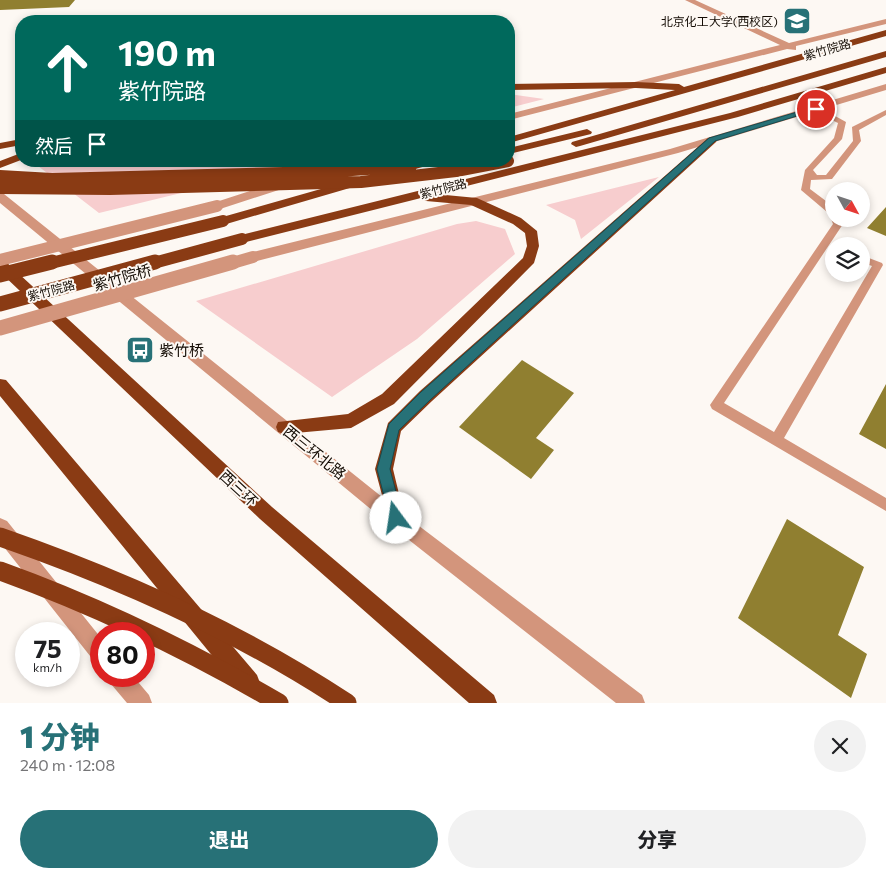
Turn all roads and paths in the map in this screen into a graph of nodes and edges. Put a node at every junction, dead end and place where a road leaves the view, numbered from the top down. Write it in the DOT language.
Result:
graph roads {
  1 [pos="689,0"];
  2 [pos="886,21"];
  3 [pos="886,33"];
  4 [pos="886,45"];
  5 [pos="790,46"];
  6 [pos="808,54"];
  7 [pos="886,54"];
  8 [pos="886,70"];
  9 [pos="886,78"];
  10 [pos="836,84"];
  11 [pos="636,85"];
  12 [pos="515,87"];
  13 [pos="886,87"];
  14 [pos="690,88"];
  15 [pos="816,109"];
  16 [pos="886,112"];
  17 [pos="515,115"];
  18 [pos="842,122"];
  19 [pos="854,129"];
  20 [pos="515,138"];
  21 [pos="712,140"];
  22 [pos="15,143"];
  23 [pos="0,146"];
  24 [pos="515,150"];
  25 [pos="15,159"];
  26 [pos="515,159"];
  27 [pos="0,165"];
  28 [pos="339,167"];
  29 [pos="344,167"];
  30 [pos="404,167"];
  31 [pos="412,167"];
  32 [pos="477,167"];
  33 [pos="809,170"];
  34 [pos="0,176"];
  35 [pos="0,188"];
  36 [pos="413,196"];
  37 [pos="0,197"];
  38 [pos="473,201"];
  39 [pos="825,205"];
  40 [pos="223,221"];
  41 [pos="825,252"];
  42 [pos="253,257"];
  43 [pos="0,260"];
  44 [pos="870,262"];
  45 [pos="0,264"];
  46 [pos="0,275"];
  47 [pos="870,279"];
  48 [pos="868,282"];
  49 [pos="0,304"];
  50 [pos="0,328"];
  51 [pos="0,384"];
  52 [pos="284,427"];
  53 [pos="776,440"];
  54 [pos="886,506"];
  55 [pos="396,518"];
  56 [pos="1,534"];
  57 [pos="0,571"];
  58 [pos="90,641"];
  59 [pos="128,687"];
  60 [pos="141,703"];
  61 [pos="266,703"];
  62 [pos="279,703"];
  63 [pos="347,703"];
  64 [pos="486,703"];
  65 [pos="634,703"];
  1 -- 5 [label="street"];
  2 -- 5 [label="street, 紫竹院路"];
  3 -- 6 [label="highway, 紫竹院路"];
  4 -- 24 [label="highway"];
  5 -- 6 [label="street"];
  5 -- 11 [label="street, 紫竹院路"];
  6 -- 14 [label="highway, 紫竹院路"];
  7 -- 26 [label="highway"];
  8 -- 10 [label="highway, 紫竹院路"];
  9 -- 10 [label="highway"];
  10 -- 36 [label="highway, 紫竹院路"];
  11 -- 12 [label="highway"];
  11 -- 14 [label="highway"];
  11 -- 17 [label="street, 紫竹院路"];
  13 -- 15 [label="street, 紫竹院路"];
  14 -- 20 [label="highway, 紫竹院路"];
  15 -- 18 [label="lane"];
  15 -- 21 [label="street, 紫竹院路"];
  16 -- 19 [label="lane"];
  18 -- 19 [label="lane"];
  18 -- 33 [label="lane"];
  19 -- 33 [label="lane"];
  21 -- 38 [label="street, 紫竹院路"];
  21 -- 55 [label="highway"];
  22 -- 23 [label="highway"];
  25 -- 27 [label="highway"];
  28 -- 43 [label="street, bridge"];
  29 -- 40 [label="highway"];
  30 -- 34 [label="highway, bridge"];
  31 -- 40 [label="highway, 紫竹院路"];
  32 -- 35 [label="highway, bridge"];
  33 -- 39 [label="lane"];
  36 -- 38 [label="highway"];
  36 -- 49 [label="highway, 紫竹院路, bridge"];
  37 -- 52 [label="street, 西三环北路"];
  38 -- 42 [label="street, 紫竹院路"];
  38 -- 52 [label="highway"];
  40 -- 46 [label="highway, 紫竹院路, bridge"];
  41 -- 53 [label="lane"];
  42 -- 50 [label="street, 紫竹院桥, bridge"];
  44 -- 47 [label="lane"];
  45 -- 64 [label="highway, 西三环"];
  48 -- 53 [label="lane"];
  51 -- 61 [label="highway"];
  52 -- 55 [label="street, 西三环北路"];
  53 -- 54 [label="lane"];
  55 -- 65 [label="street, 西三环北路"];
  56 -- 58 [label="street"];
  56 -- 63 [label="highway, bridge"];
  57 -- 62 [label="highway, bridge"];
  59 -- 60 [label="street"];
}
